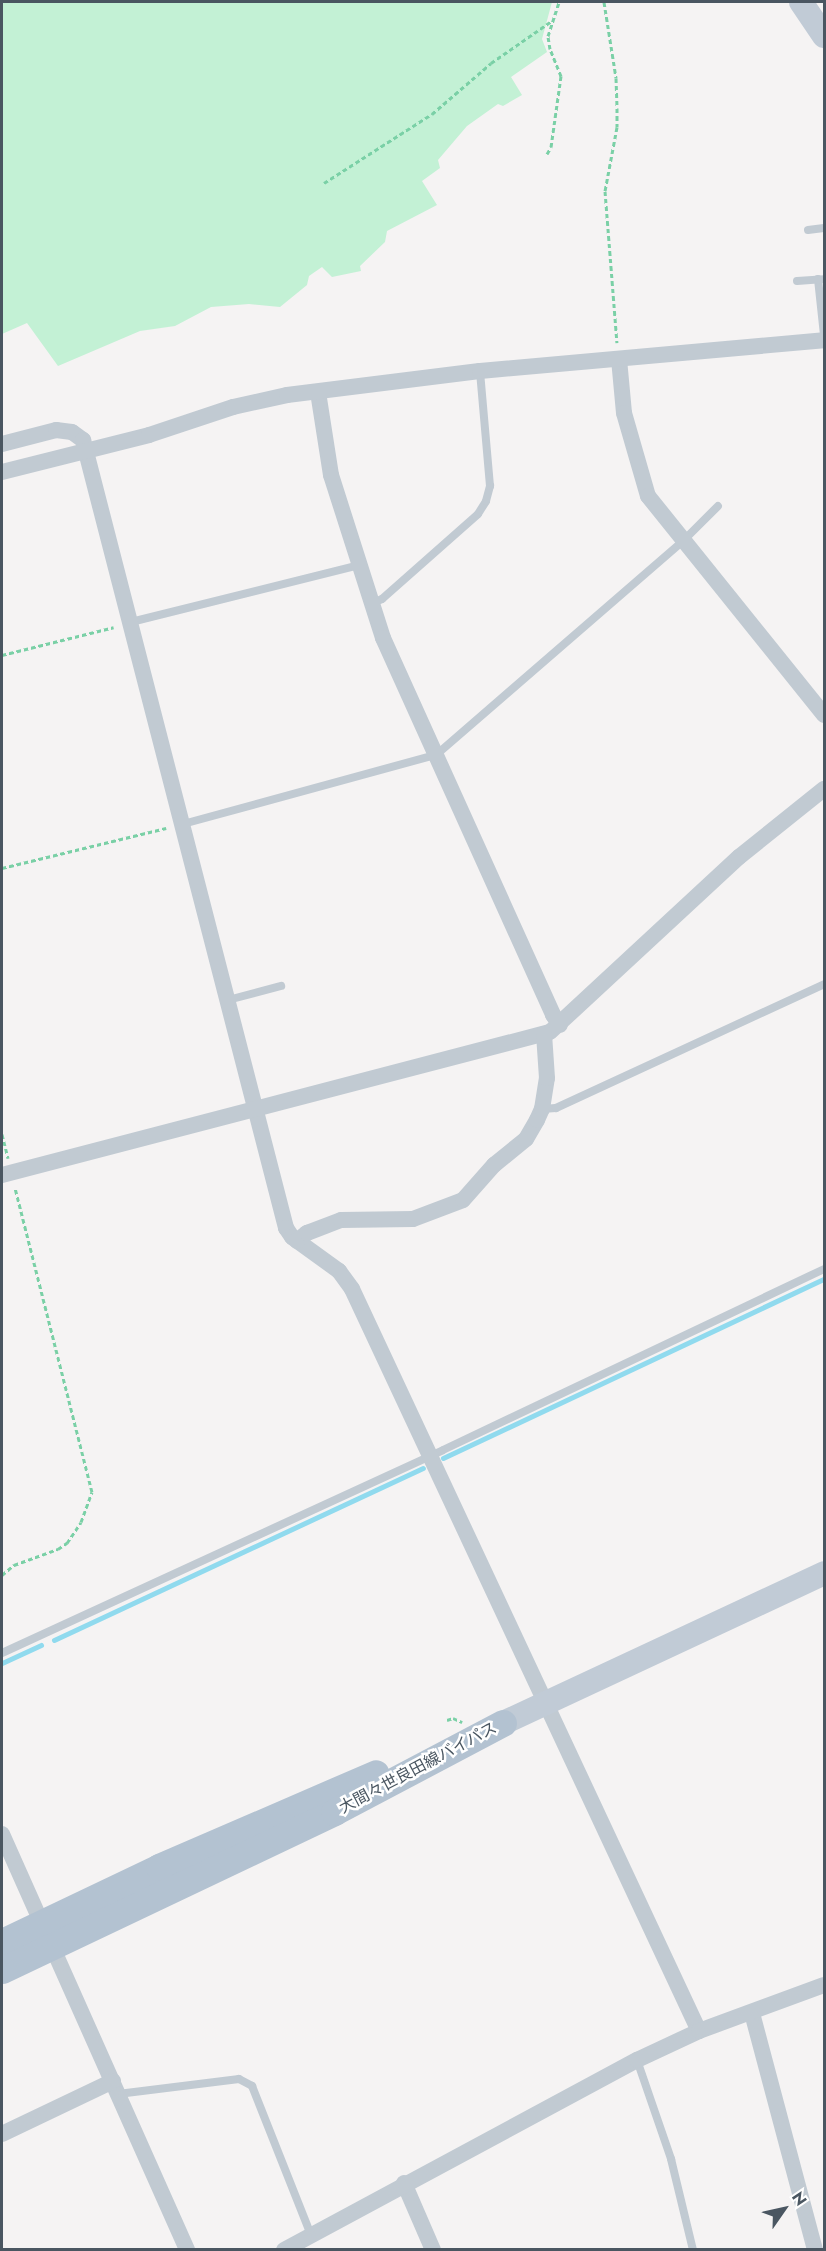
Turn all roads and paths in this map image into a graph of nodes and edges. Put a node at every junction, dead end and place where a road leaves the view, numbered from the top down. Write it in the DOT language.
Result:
graph roads {
  1 [pos="559,2"];
  2 [pos="604,2"];
  3 [pos="801,2"];
  4 [pos="553,20"];
  5 [pos="825,36"];
  6 [pos="547,154"];
  7 [pos="324,183"];
  8 [pos="825,228"];
  9 [pos="808,230"];
  10 [pos="821,279"];
  11 [pos="796,281"];
  12 [pos="825,335"];
  13 [pos="825,340"];
  14 [pos="619,359"];
  15 [pos="480,371"];
  16 [pos="318,392"];
  17 [pos="2,444"];
  18 [pos="85,449"];
  19 [pos="2,472"];
  20 [pos="718,506"];
  21 [pos="684,540"];
  22 [pos="360,565"];
  23 [pos="373,603"];
  24 [pos="130,622"];
  25 [pos="2,655"];
  26 [pos="825,715"];
  27 [pos="436,755"];
  28 [pos="825,789"];
  29 [pos="183,824"];
  30 [pos="2,868"];
  31 [pos="825,984"];
  32 [pos="281,986"];
  33 [pos="228,1000"];
  34 [pos="560,1024"];
  35 [pos="544,1035"];
  36 [pos="257,1109"];
  37 [pos="542,1109"];
  38 [pos="2,1134"];
  39 [pos="6,1174"];
  40 [pos="297,1241"];
  41 [pos="825,1269"];
  42 [pos="429,1456"];
  43 [pos="825,1573"];
  44 [pos="2,1575"];
  45 [pos="2,1653"];
  46 [pos="546,1704"];
  47 [pos="503,1723"];
  48 [pos="2,1834"];
  49 [pos="48,1935"];
  50 [pos="2,1942"];
  51 [pos="2,1970"];
  52 [pos="825,1985"];
  53 [pos="752,2013"];
  54 [pos="699,2031"];
  55 [pos="637,2060"];
  56 [pos="116,2087"];
  57 [pos="2,2134"];
  58 [pos="404,2183"];
  59 [pos="311,2235"];
  60 [pos="187,2250"];
  61 [pos="284,2250"];
  62 [pos="433,2250"];
  63 [pos="693,2250"];
  64 [pos="815,2250"];
  1 -- 4 [label="path"];
  2 -- 14 [label="path"];
  3 -- 5 [label="street"];
  4 -- 6 [label="path"];
  4 -- 7 [label="path"];
  8 -- 9 [label="lane"];
  10 -- 11 [label="lane"];
  10 -- 12 [label="lane"];
  13 -- 14 [label="street"];
  14 -- 15 [label="street"];
  14 -- 21 [label="street"];
  15 -- 16 [label="street"];
  15 -- 23 [label="lane"];
  16 -- 18 [label="street"];
  16 -- 22 [label="street"];
  17 -- 18 [label="street"];
  18 -- 19 [label="street"];
  18 -- 24 [label="street"];
  20 -- 21 [label="lane"];
  21 -- 26 [label="street"];
  21 -- 27 [label="lane"];
  22 -- 23 [label="street"];
  22 -- 24 [label="lane"];
  23 -- 27 [label="street"];
  24 -- 25 [label="path"];
  24 -- 29 [label="street"];
  27 -- 29 [label="lane"];
  27 -- 34 [label="street"];
  28 -- 34 [label="street"];
  29 -- 30 [label="path"];
  29 -- 33 [label="street"];
  31 -- 37 [label="lane"];
  32 -- 33 [label="lane"];
  33 -- 36 [label="street"];
  34 -- 35 [label="street"];
  35 -- 36 [label="street"];
  35 -- 37 [label="street"];
  36 -- 39 [label="street"];
  36 -- 40 [label="street"];
  37 -- 40 [label="street"];
  38 -- 39 [label="path"];
  39 -- 44 [label="path"];
  40 -- 42 [label="street"];
  41 -- 42 [label="lane"];
  42 -- 45 [label="lane"];
  42 -- 46 [label="street"];
  43 -- 46 [label="street"];
  46 -- 47 [label="street"];
  46 -- 54 [label="street"];
  47 -- 49 [label="main road, 大間々世良田線バイパス"];
  48 -- 49 [label="street"];
  49 -- 50 [label="main road, 大間々世良田線バイパス"];
  49 -- 51 [label="main road, 大間々世良田線バイパス"];
  49 -- 56 [label="street"];
  52 -- 53 [label="street"];
  53 -- 54 [label="street"];
  53 -- 64 [label="street"];
  54 -- 55 [label="street"];
  55 -- 58 [label="street"];
  55 -- 63 [label="lane"];
  56 -- 57 [label="street"];
  56 -- 59 [label="lane"];
  56 -- 60 [label="street"];
  58 -- 59 [label="street"];
  58 -- 62 [label="street"];
  59 -- 61 [label="street"];
}
